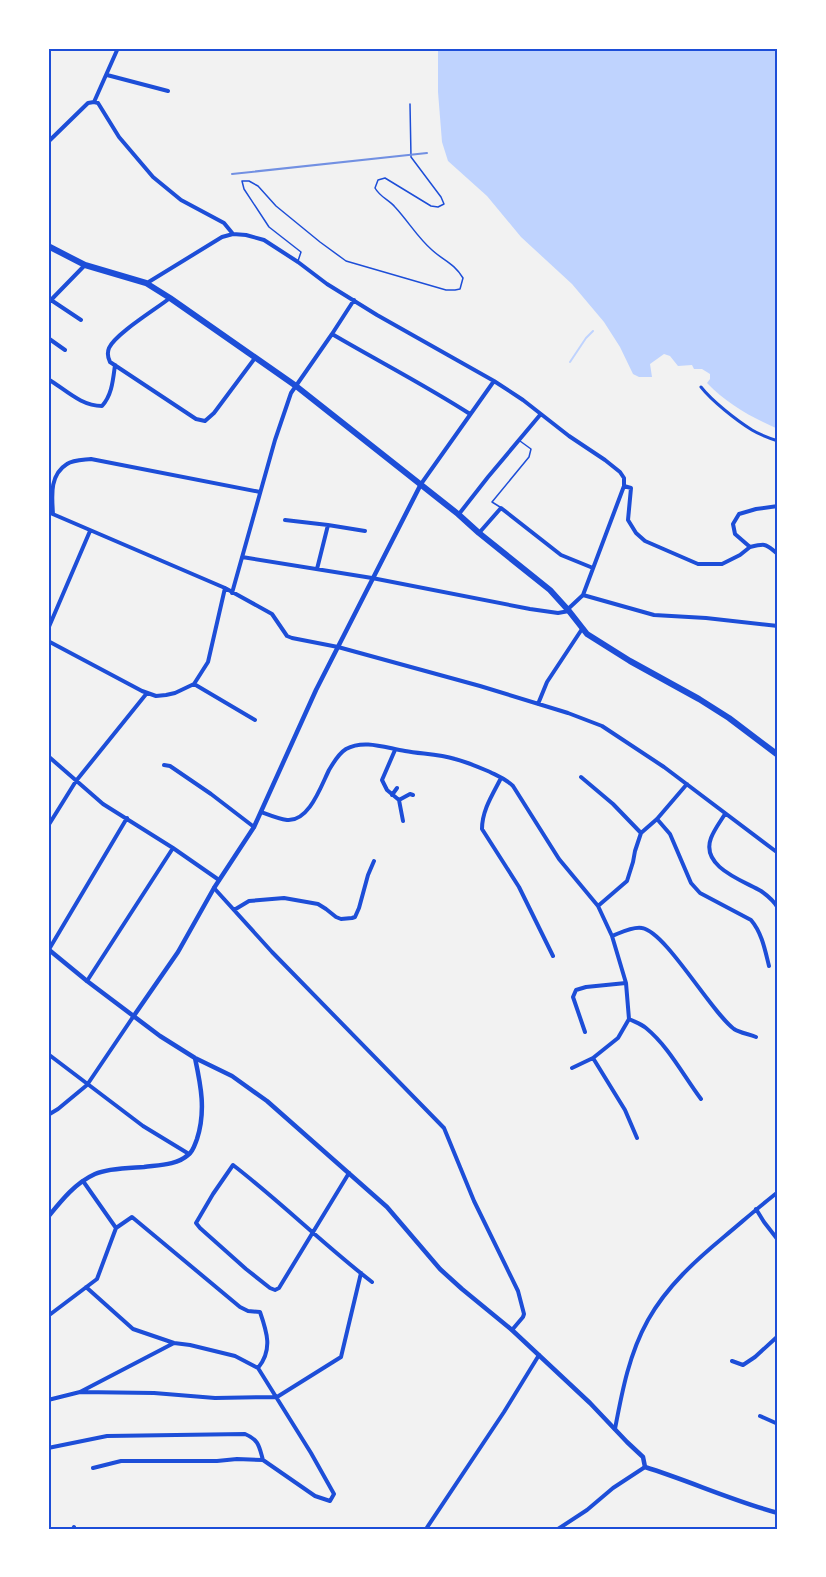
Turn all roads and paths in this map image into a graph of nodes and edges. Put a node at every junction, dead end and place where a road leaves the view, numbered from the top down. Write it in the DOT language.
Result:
graph roads {
  1 [pos="118,48"];
  2 [pos="107,75"];
  3 [pos="168,92"];
  4 [pos="94,102"];
  5 [pos="410,104"];
  6 [pos="48,142"];
  7 [pos="233,234"];
  8 [pos="48,247"];
  9 [pos="297,262"];
  10 [pos="85,265"];
  11 [pos="146,283"];
  12 [pos="170,298"];
  13 [pos="354,300"];
  14 [pos="50,302"];
  15 [pos="81,320"];
  16 [pos="332,334"];
  17 [pos="48,338"];
  18 [pos="65,350"];
  19 [pos="255,358"];
  20 [pos="115,365"];
  21 [pos="48,379"];
  22 [pos="494,381"];
  23 [pos="296,386"];
  24 [pos="701,387"];
  25 [pos="470,414"];
  26 [pos="540,415"];
  27 [pos="519,440"];
  28 [pos="778,441"];
  29 [pos="421,484"];
  30 [pos="624,486"];
  31 [pos="260,492"];
  32 [pos="778,506"];
  33 [pos="501,508"];
  34 [pos="50,514"];
  35 [pos="458,514"];
  36 [pos="285,520"];
  37 [pos="328,525"];
  38 [pos="90,531"];
  39 [pos="365,531"];
  40 [pos="479,533"];
  41 [pos="750,547"];
  42 [pos="778,554"];
  43 [pos="242,557"];
  44 [pos="593,568"];
  45 [pos="317,569"];
  46 [pos="372,578"];
  47 [pos="225,588"];
  48 [pos="232,593"];
  49 [pos="583,595"];
  50 [pos="569,610"];
  51 [pos="778,626"];
  52 [pos="582,629"];
  53 [pos="48,630"];
  54 [pos="48,641"];
  55 [pos="338,647"];
  56 [pos="194,684"];
  57 [pos="147,693"];
  58 [pos="538,704"];
  59 [pos="255,720"];
  60 [pos="395,750"];
  61 [pos="778,755"];
  62 [pos="48,756"];
  63 [pos="164,765"];
  64 [pos="580,777"];
  65 [pos="501,778"];
  66 [pos="76,781"];
  67 [pos="687,784"];
  68 [pos="398,788"];
  69 [pos="392,795"];
  70 [pos="413,795"];
  71 [pos="399,800"];
  72 [pos="261,812"];
  73 [pos="725,814"];
  74 [pos="127,818"];
  75 [pos="657,819"];
  76 [pos="403,821"];
  77 [pos="48,826"];
  78 [pos="254,827"];
  79 [pos="641,833"];
  80 [pos="173,848"];
  81 [pos="778,853"];
  82 [pos="374,861"];
  83 [pos="220,880"];
  84 [pos="214,888"];
  85 [pos="598,906"];
  86 [pos="778,908"];
  87 [pos="234,909"];
  88 [pos="612,936"];
  89 [pos="48,950"];
  90 [pos="553,956"];
  91 [pos="769,966"];
  92 [pos="87,981"];
  93 [pos="626,983"];
  94 [pos="133,1017"];
  95 [pos="629,1019"];
  96 [pos="585,1032"];
  97 [pos="756,1037"];
  98 [pos="48,1054"];
  99 [pos="195,1058"];
  100 [pos="593,1058"];
  101 [pos="572,1068"];
  102 [pos="87,1085"];
  103 [pos="701,1099"];
  104 [pos="48,1116"];
  105 [pos="637,1138"];
  106 [pos="189,1155"];
  107 [pos="349,1173"];
  108 [pos="82,1180"];
  109 [pos="778,1192"];
  110 [pos="756,1209"];
  111 [pos="48,1217"];
  112 [pos="116,1228"];
  113 [pos="314,1233"];
  114 [pos="778,1240"];
  115 [pos="361,1273"];
  116 [pos="372,1282"];
  117 [pos="86,1287"];
  118 [pos="48,1316"];
  119 [pos="512,1330"];
  120 [pos="778,1336"];
  121 [pos="174,1343"];
  122 [pos="539,1355"];
  123 [pos="732,1361"];
  124 [pos="258,1368"];
  125 [pos="80,1392"];
  126 [pos="277,1397"];
  127 [pos="48,1400"];
  128 [pos="760,1416"];
  129 [pos="778,1424"];
  130 [pos="615,1429"];
  131 [pos="48,1448"];
  132 [pos="263,1460"];
  133 [pos="645,1467"];
  134 [pos="93,1468"];
  135 [pos="778,1513"];
  136 [pos="426,1529"];
  137 [pos="558,1529"];
  1 -- 2 [label="street"];
  2 -- 3 [label="street"];
  2 -- 4 [label="street"];
  4 -- 6 [label="street"];
  4 -- 7 [label="street"];
  5 -- 9 [label="lane"];
  7 -- 9 [label="street"];
  7 -- 11 [label="street"];
  8 -- 10 [label="main road"];
  9 -- 13 [label="street"];
  10 -- 11 [label="main road"];
  10 -- 14 [label="street"];
  11 -- 12 [label="main road"];
  12 -- 19 [label="main road"];
  12 -- 20 [label="street"];
  13 -- 16 [label="street"];
  13 -- 22 [label="street"];
  14 -- 15 [label="street"];
  16 -- 23 [label="street"];
  16 -- 25 [label="street"];
  17 -- 18 [label="street"];
  19 -- 20 [label="street"];
  19 -- 23 [label="main road"];
  20 -- 21 [label="street"];
  22 -- 25 [label="street"];
  22 -- 26 [label="street"];
  23 -- 29 [label="main road"];
  23 -- 31 [label="street"];
  24 -- 28 [label="street"];
  25 -- 29 [label="street"];
  26 -- 27 [label="street"];
  26 -- 30 [label="street"];
  27 -- 33 [label="lane"];
  27 -- 35 [label="street"];
  29 -- 35 [label="main road"];
  29 -- 46 [label="street"];
  30 -- 41 [label="street"];
  30 -- 44 [label="street"];
  31 -- 34 [label="street"];
  31 -- 43 [label="street"];
  32 -- 41 [label="street"];
  33 -- 40 [label="street"];
  33 -- 44 [label="street"];
  34 -- 38 [label="street"];
  35 -- 40 [label="main road"];
  36 -- 37 [label="street"];
  37 -- 39 [label="street"];
  37 -- 45 [label="street"];
  38 -- 47 [label="street"];
  38 -- 53 [label="street"];
  40 -- 50 [label="main road"];
  41 -- 42 [label="street"];
  43 -- 45 [label="street"];
  43 -- 48 [label="street"];
  44 -- 49 [label="street"];
  45 -- 46 [label="street"];
  46 -- 50 [label="street"];
  46 -- 55 [label="street"];
  47 -- 48 [label="street"];
  47 -- 56 [label="street"];
  48 -- 55 [label="street"];
  49 -- 50 [label="street"];
  49 -- 51 [label="street"];
  50 -- 52 [label="main road"];
  52 -- 58 [label="street"];
  52 -- 61 [label="main road"];
  54 -- 57 [label="street"];
  55 -- 58 [label="street"];
  55 -- 72 [label="street"];
  56 -- 57 [label="street"];
  56 -- 59 [label="street"];
  57 -- 66 [label="street"];
  58 -- 67 [label="street"];
  60 -- 65 [label="street"];
  60 -- 69 [label="street"];
  60 -- 72 [label="street"];
  62 -- 66 [label="street"];
  63 -- 78 [label="street"];
  64 -- 79 [label="street"];
  65 -- 85 [label="street"];
  65 -- 90 [label="street"];
  66 -- 74 [label="street"];
  66 -- 77 [label="street"];
  67 -- 73 [label="street"];
  67 -- 75 [label="street"];
  68 -- 69 [label="street"];
  69 -- 71 [label="street"];
  70 -- 71 [label="street"];
  71 -- 76 [label="street"];
  72 -- 78 [label="street"];
  73 -- 81 [label="street"];
  73 -- 86 [label="street"];
  74 -- 80 [label="street"];
  74 -- 89 [label="street"];
  75 -- 79 [label="street"];
  75 -- 91 [label="street"];
  78 -- 83 [label="street"];
  79 -- 85 [label="street"];
  80 -- 83 [label="street"];
  80 -- 92 [label="street"];
  82 -- 87 [label="street"];
  83 -- 84 [label="street"];
  84 -- 87 [label="street"];
  84 -- 94 [label="street"];
  85 -- 88 [label="street"];
  87 -- 119 [label="street"];
  88 -- 93 [label="street"];
  88 -- 97 [label="street"];
  89 -- 92 [label="street"];
  92 -- 94 [label="street"];
  93 -- 95 [label="street"];
  93 -- 96 [label="street"];
  94 -- 99 [label="street"];
  94 -- 102 [label="street"];
  95 -- 100 [label="street"];
  95 -- 103 [label="street"];
  98 -- 102 [label="street"];
  99 -- 106 [label="street"];
  99 -- 107 [label="street"];
  100 -- 101 [label="street"];
  100 -- 105 [label="street"];
  102 -- 104 [label="street"];
  102 -- 106 [label="street"];
  106 -- 108 [label="street"];
  107 -- 113 [label="street"];
  107 -- 119 [label="street"];
  108 -- 111 [label="street"];
  108 -- 112 [label="street"];
  109 -- 110 [label="street"];
  110 -- 114 [label="street"];
  110 -- 130 [label="street"];
  112 -- 117 [label="street"];
  112 -- 124 [label="street"];
  113 -- 113 [label="street"];
  113 -- 115 [label="street"];
  115 -- 116 [label="street"];
  115 -- 126 [label="street"];
  117 -- 118 [label="street"];
  117 -- 121 [label="street"];
  119 -- 122 [label="street"];
  120 -- 123 [label="street"];
  121 -- 124 [label="street"];
  121 -- 125 [label="street"];
  122 -- 130 [label="street"];
  122 -- 136 [label="street"];
  124 -- 126 [label="street"];
  125 -- 126 [label="street"];
  125 -- 127 [label="street"];
  126 -- 132 [label="street"];
  128 -- 129 [label="street"];
  130 -- 133 [label="street"];
  131 -- 132 [label="street"];
  132 -- 134 [label="street"];
  133 -- 135 [label="street"];
  133 -- 137 [label="street"];
}
